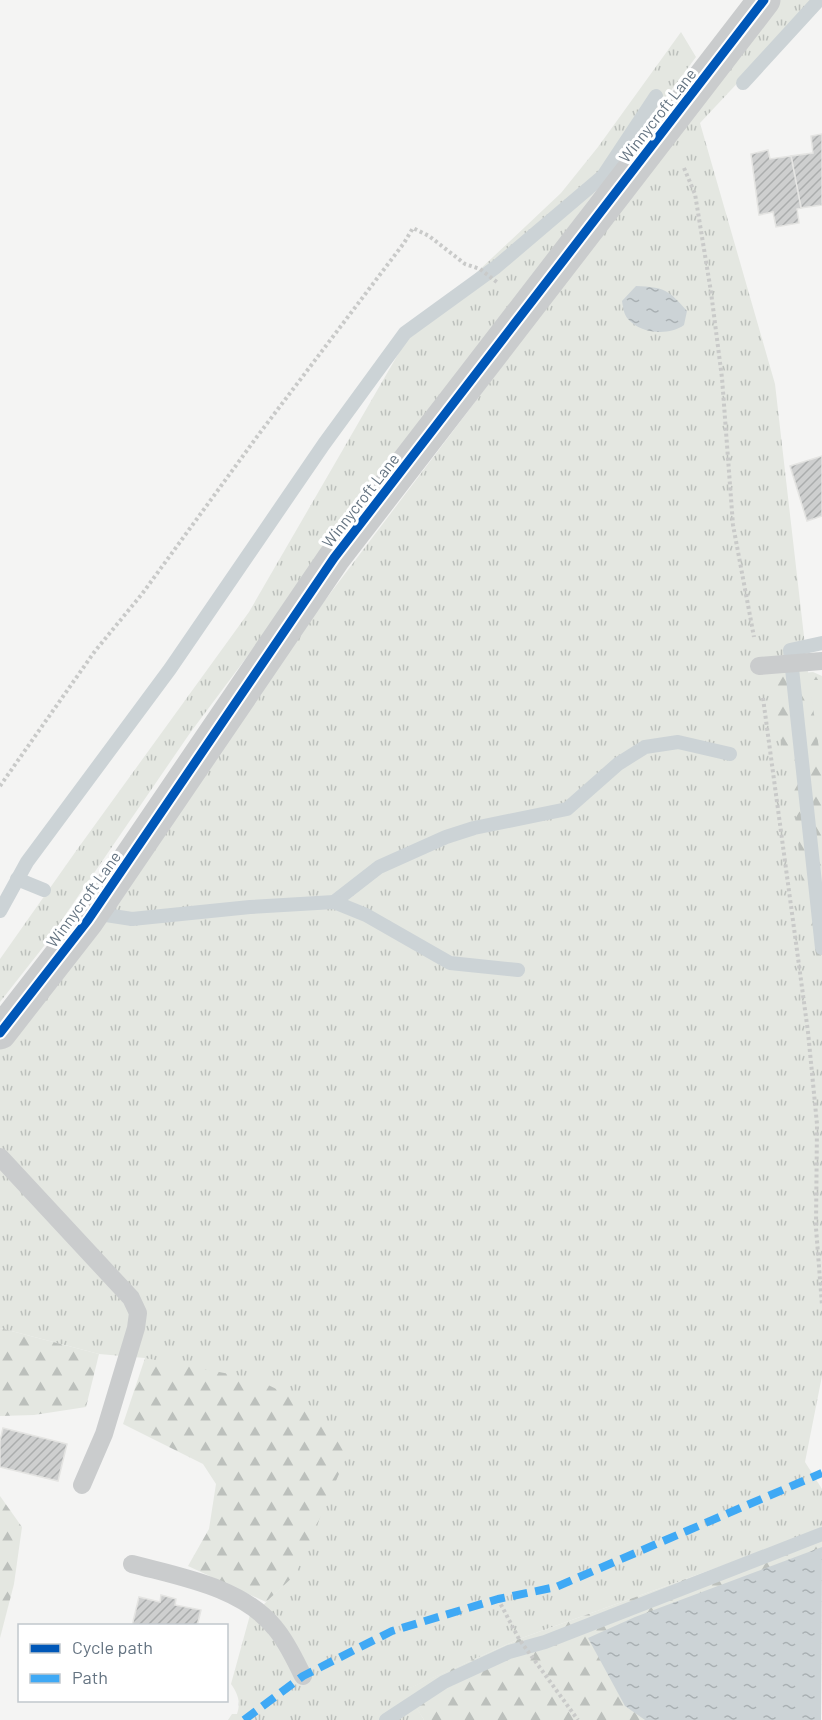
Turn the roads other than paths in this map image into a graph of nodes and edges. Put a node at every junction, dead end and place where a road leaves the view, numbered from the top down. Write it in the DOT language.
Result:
graph roads {
  1 [pos="764,0"];
  2 [pos="818,662"];
  3 [pos="759,666"];
  4 [pos="0,1033"];
  5 [pos="0,1157"];
  6 [pos="82,1485"];
  7 [pos="132,1564"];
  8 [pos="303,1676"];
  1 -- 4 [label="street, Winnycroft Lane"];
  2 -- 3 [label="lane"];
  5 -- 6 [label="lane"];
  7 -- 8 [label="lane"];
}
